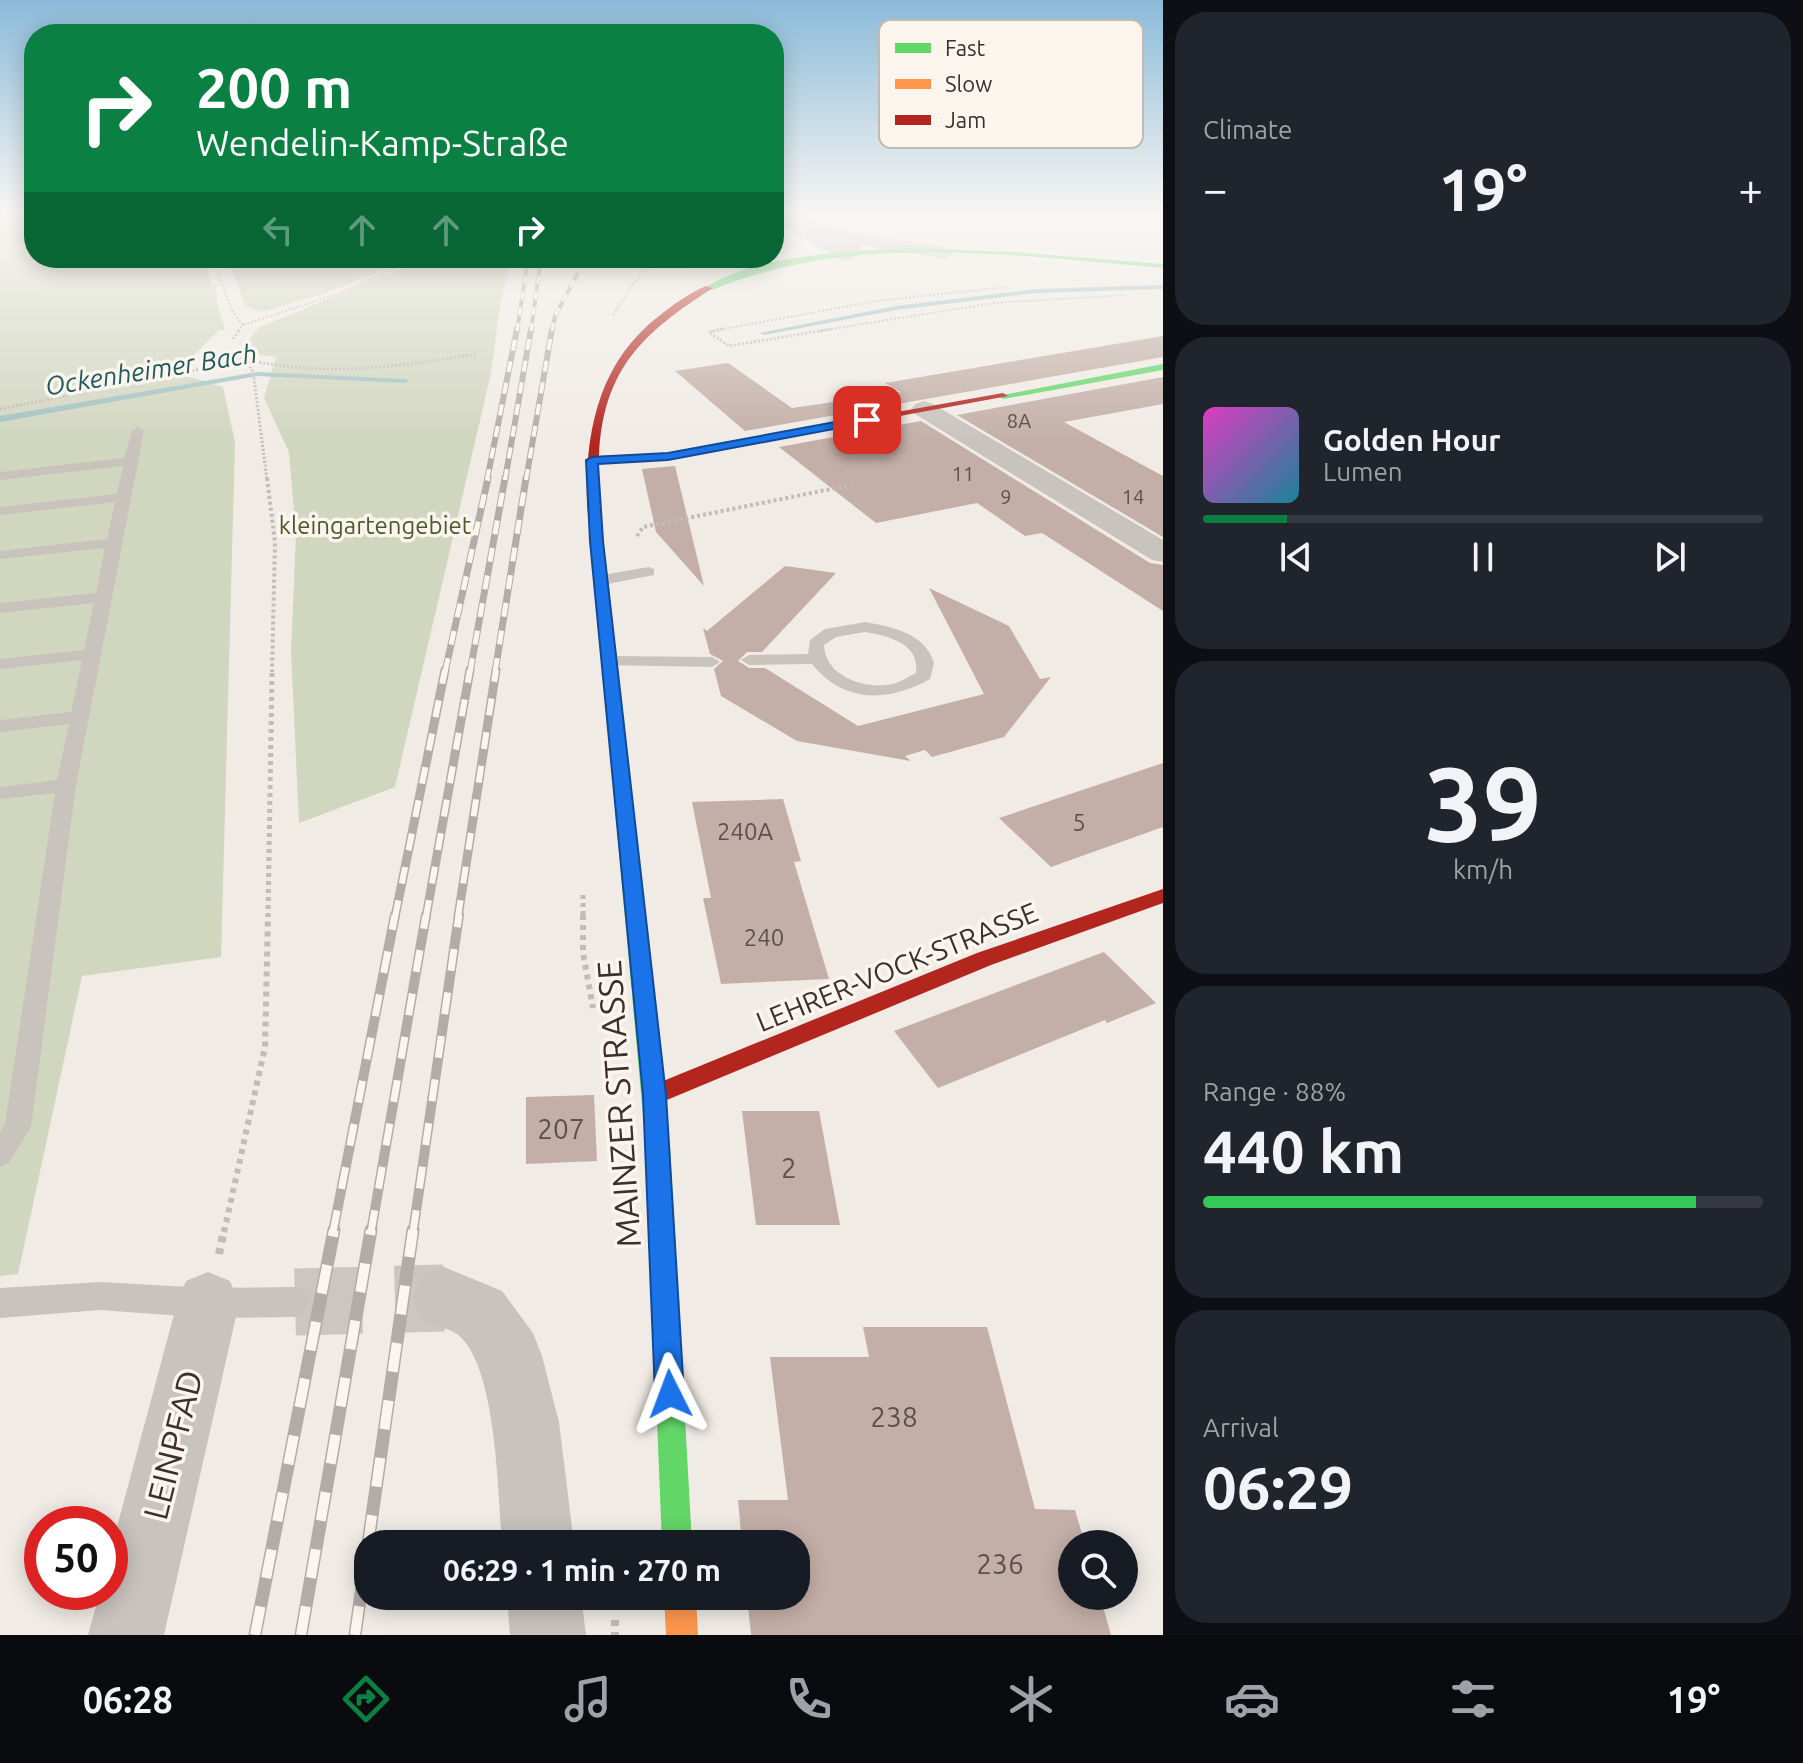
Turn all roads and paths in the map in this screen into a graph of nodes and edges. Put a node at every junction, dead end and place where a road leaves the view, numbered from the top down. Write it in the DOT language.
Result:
graph roads {
  1 [pos="225,290"];
  2 [pos="346,290"];
  3 [pos="703,290"];
  4 [pos="974,290"];
  5 [pos="1133,295"];
  6 [pos="243,325"];
  7 [pos="233,339"];
  8 [pos="476,354"];
  9 [pos="232,356"];
  10 [pos="245,360"];
  11 [pos="1159,370"];
  12 [pos="0,409"];
  13 [pos="924,409"];
  14 [pos="138,431"];
  15 [pos="592,460"];
  16 [pos="130,461"];
  17 [pos="0,476"];
  18 [pos="856,484"];
  19 [pos="123,497"];
  20 [pos="0,511"];
  21 [pos="636,537"];
  22 [pos="114,543"];
  23 [pos="1163,553"];
  24 [pos="0,555"];
  25 [pos="649,572"];
  26 [pos="602,580"];
  27 [pos="103,597"];
  28 [pos="0,608"];
  29 [pos="92,654"];
  30 [pos="814,659"];
  31 [pos="749,660"];
  32 [pos="609,661"];
  33 [pos="712,662"];
  34 [pos="0,664"];
  35 [pos="79,717"];
  36 [pos="0,726"];
  37 [pos="66,785"];
  38 [pos="0,793"];
  39 [pos="1163,896"];
  40 [pos="654,1095"];
  41 [pos="0,1155"];
  42 [pos="444,1298"];
  43 [pos="295,1302"];
  44 [pos="0,1303"];
  45 [pos="208,1303"];
  46 [pos="537,1530"];
  47 [pos="676,1530"];
  48 [pos="545,1610"];
  49 [pos="681,1610"];
  50 [pos="126,1635"];
  51 [pos="548,1635"];
  52 [pos="682,1635"];
  1 -- 6 [label="path"];
  2 -- 6 [label="path"];
  3 -- 15 [label="main road, MAINZER STRASSE"];
  4 -- 5 [label="path"];
  6 -- 7 [label="path"];
  8 -- 10 [label="path"];
  9 -- 10 [label="path"];
  10 -- 12 [label="path"];
  10 -- 45 [label="path"];
  11 -- 13 [label="main road"];
  13 -- 15 [label="main road"];
  13 -- 23 [label="street"];
  14 -- 16 [label="lane"];
  15 -- 26 [label="main road, MAINZER STRASSE"];
  16 -- 17 [label="lane"];
  16 -- 19 [label="lane"];
  18 -- 21 [label="path"];
  19 -- 20 [label="lane"];
  19 -- 22 [label="lane"];
  22 -- 24 [label="lane"];
  22 -- 27 [label="lane"];
  25 -- 26 [label="lane"];
  26 -- 32 [label="main road, MAINZER STRASSE"];
  27 -- 28 [label="lane"];
  27 -- 29 [label="lane"];
  29 -- 34 [label="lane"];
  29 -- 35 [label="lane"];
  30 -- 30 [label="lane"];
  30 -- 31 [label="lane"];
  32 -- 33 [label="lane"];
  32 -- 40 [label="main road, MAINZER STRASSE"];
  35 -- 36 [label="lane"];
  35 -- 37 [label="lane"];
  37 -- 38 [label="lane"];
  37 -- 41 [label="lane"];
  39 -- 40 [label="main road, LEHRER-VOCK-STRASSE"];
  40 -- 47 [label="main road, MAINZER STRASSE"];
  42 -- 46 [label="street"];
  43 -- 45 [label="lane"];
  44 -- 45 [label="lane"];
  45 -- 50 [label="street, LEINPFAD"];
  48 -- 51 [label="street"];
  49 -- 52 [label="main road"];
}
